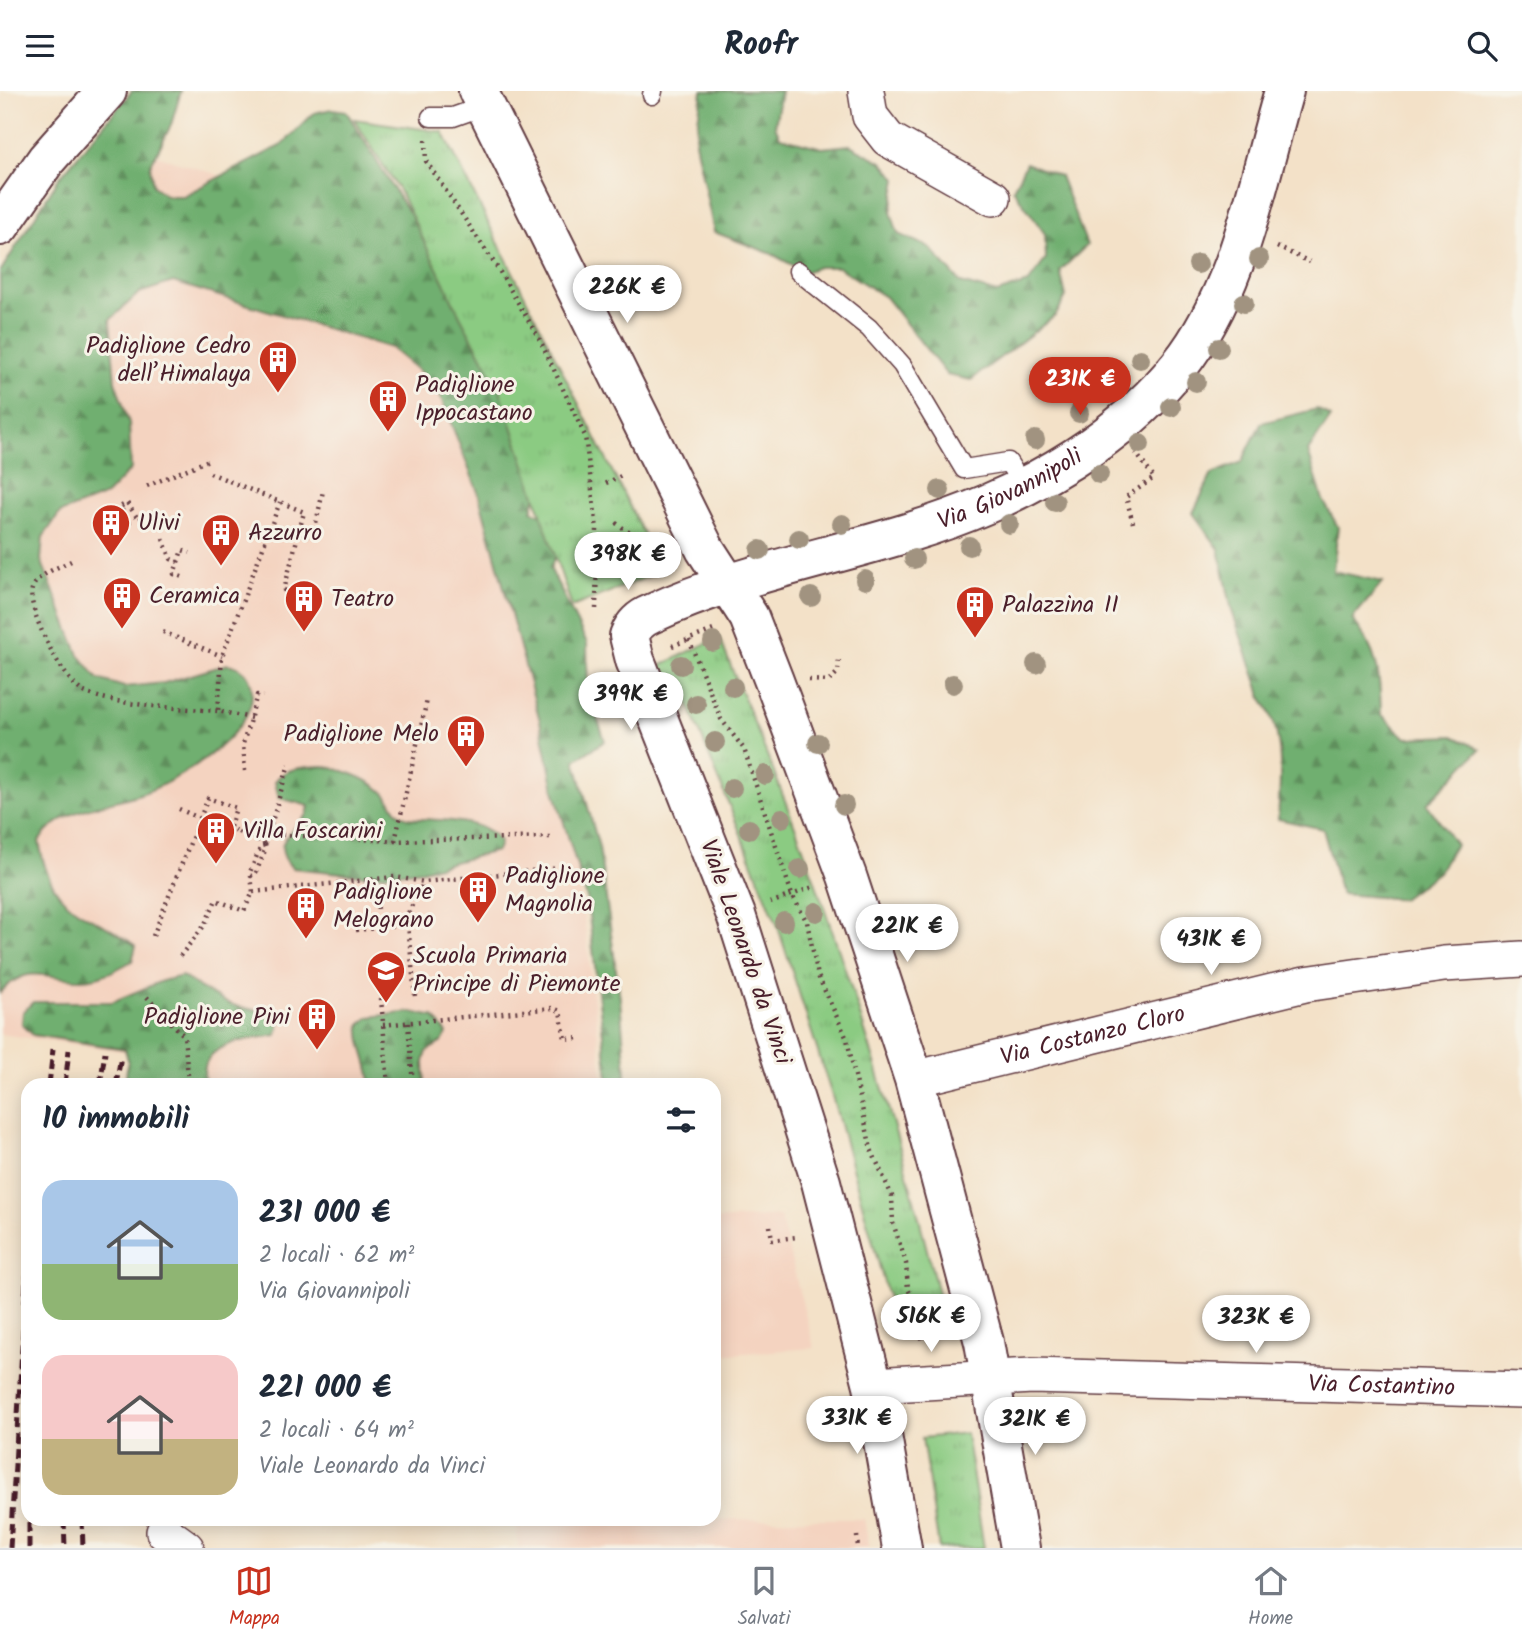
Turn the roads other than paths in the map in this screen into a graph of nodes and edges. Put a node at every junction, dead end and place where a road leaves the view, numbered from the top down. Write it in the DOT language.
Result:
graph roads {
  1 [pos="107,91"];
  2 [pos="866,91"];
  3 [pos="1284,91"];
  4 [pos="481,99"];
  5 [pos="431,117"];
  6 [pos="993,198"];
  7 [pos="0,226"];
  8 [pos="798,271"];
  9 [pos="1023,486"];
  10 [pos="730,585"];
  11 [pos="1522,958"];
  12 [pos="914,1079"];
  13 [pos="991,1377"];
  14 [pos="873,1385"];
  15 [pos="1522,1390"];
  16 [pos="902,1548"];
  17 [pos="1020,1548"];
  1 -- 7 [label="street"];
  2 -- 6 [label="street"];
  3 -- 9 [label="street, Via Giovannipoli"];
  4 -- 5 [label="lane"];
  4 -- 10 [label="street"];
  8 -- 9 [label="lane"];
  9 -- 10 [label="street, Via Giovannipoli"];
  10 -- 12 [label="street"];
  10 -- 14 [label="street, Viale Leonardo da Vinci"];
  11 -- 12 [label="street, Via Costanzo Cloro"];
  12 -- 13 [label="street"];
  13 -- 14 [label="street"];
  13 -- 15 [label="street, Via Costantino"];
  13 -- 17 [label="street"];
  14 -- 16 [label="street, Viale Leonardo da Vinci"];
}
